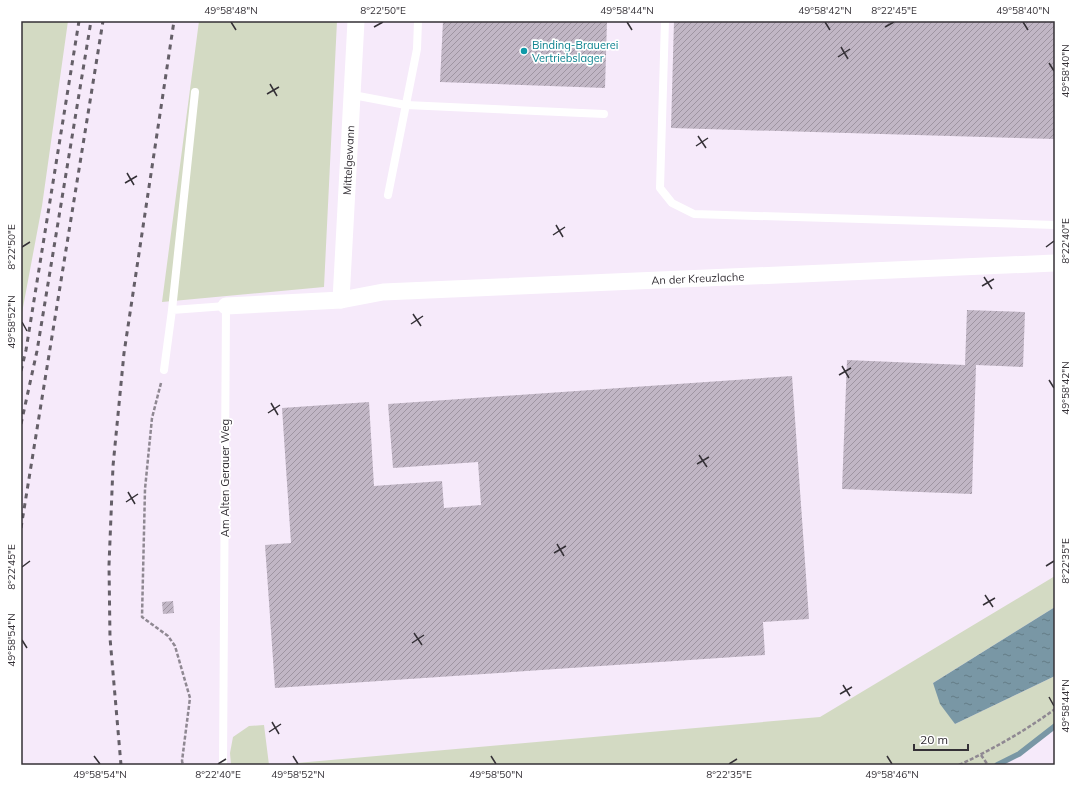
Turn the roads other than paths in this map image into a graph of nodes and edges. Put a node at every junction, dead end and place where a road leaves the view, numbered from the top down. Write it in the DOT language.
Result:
graph roads {
  1 [pos="356,21"];
  2 [pos="418,21"];
  3 [pos="665,21"];
  4 [pos="195,92"];
  5 [pos="353,95"];
  6 [pos="406,105"];
  7 [pos="604,114"];
  8 [pos="388,195"];
  9 [pos="1055,226"];
  10 [pos="1055,263"];
  11 [pos="341,300"];
  12 [pos="226,306"];
  13 [pos="172,310"];
  14 [pos="164,370"];
  15 [pos="223,765"];
  1 -- 5 [label="street, Mittelgewann"];
  2 -- 6 [label="lane"];
  3 -- 9 [label="lane"];
  4 -- 13 [label="lane"];
  5 -- 6 [label="lane"];
  5 -- 11 [label="street, Mittelgewann"];
  6 -- 7 [label="lane"];
  6 -- 8 [label="lane"];
  10 -- 11 [label="street, An der Kreuzlache"];
  11 -- 12 [label="street"];
  12 -- 13 [label="lane"];
  12 -- 15 [label="lane, Am Alten Gerauer Weg"];
  13 -- 14 [label="lane"];
}
